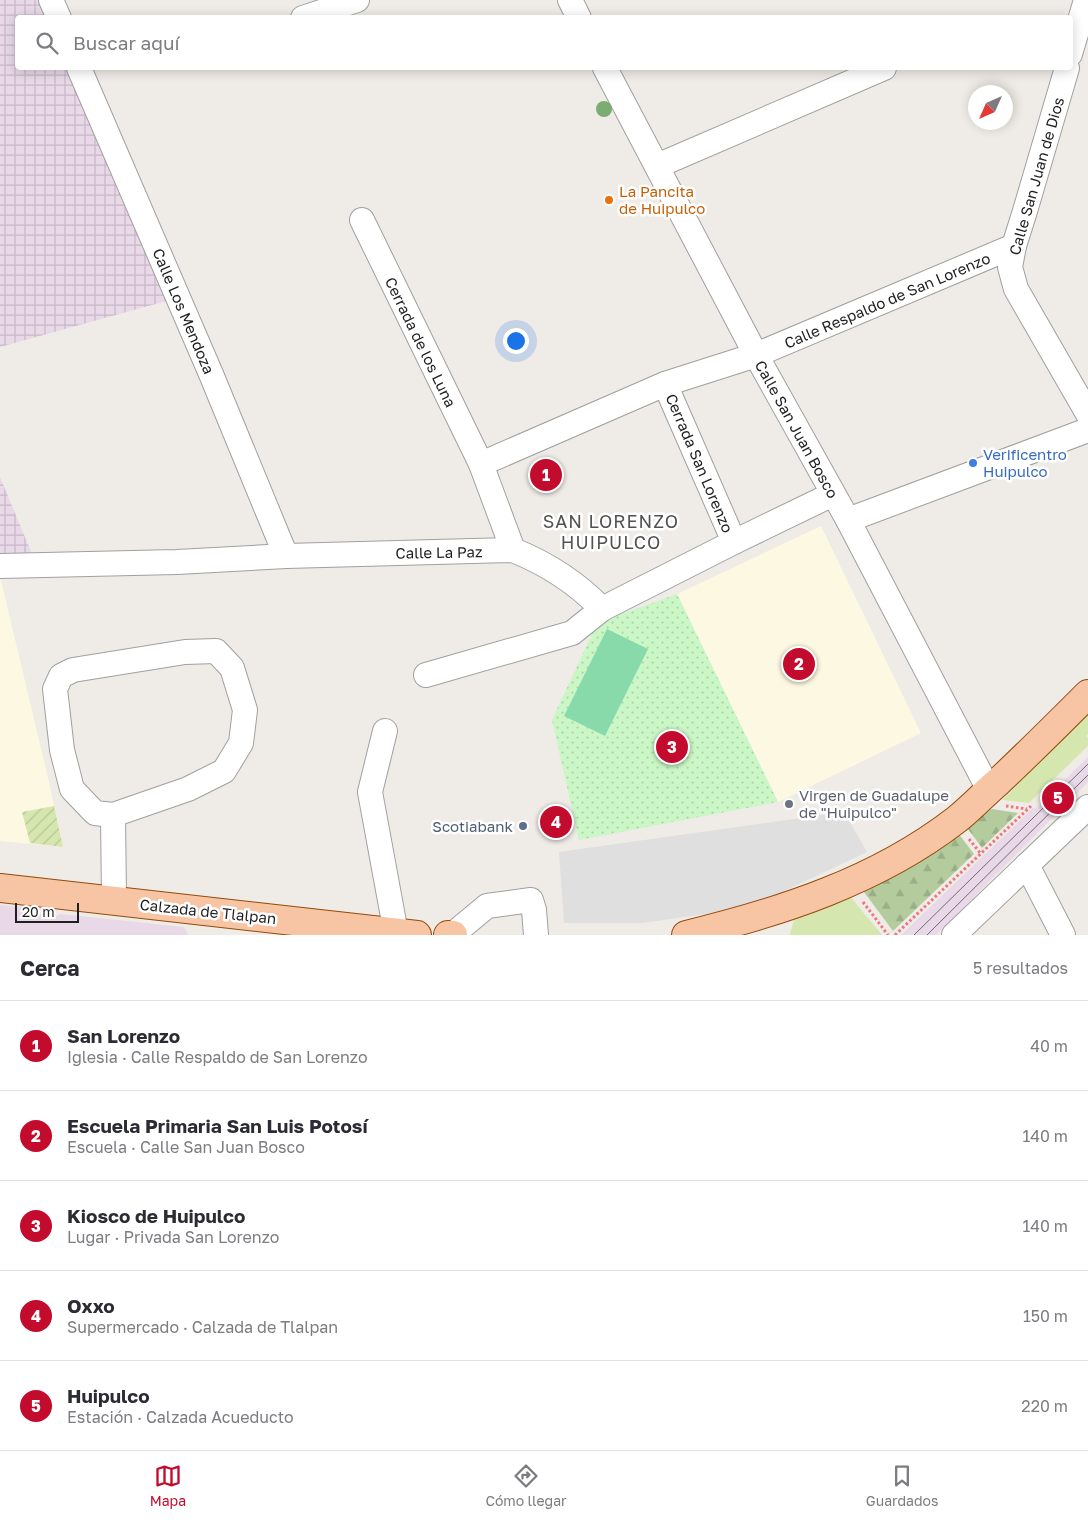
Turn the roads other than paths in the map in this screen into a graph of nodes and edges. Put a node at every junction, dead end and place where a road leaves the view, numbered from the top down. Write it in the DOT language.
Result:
graph roads {
  1 [pos="52,0"];
  2 [pos="357,0"];
  3 [pos="570,0"];
  4 [pos="1086,0"];
  5 [pos="57,15"];
  6 [pos="312,15"];
  7 [pos="578,15"];
  8 [pos="1073,44"];
  9 [pos="80,70"];
  10 [pos="606,70"];
  11 [pos="879,70"];
  12 [pos="1066,70"];
  13 [pos="656,166"];
  14 [pos="362,220"];
  15 [pos="1014,246"];
  16 [pos="756,355"];
  17 [pos="665,384"];
  18 [pos="1087,414"];
  19 [pos="481,464"];
  20 [pos="833,494"];
  21 [pos="848,520"];
  22 [pos="734,542"];
  23 [pos="512,550"];
  24 [pos="286,556"];
  25 [pos="0,566"];
  26 [pos="602,609"];
  27 [pos="426,675"];
  28 [pos="1088,694"];
  29 [pos="385,731"];
  30 [pos="989,790"];
  31 [pos="1088,807"];
  32 [pos="114,815"];
  33 [pos="1026,865"];
  34 [pos="0,888"];
  35 [pos="114,900"];
  36 [pos="406,934"];
  37 [pos="448,935"];
  38 [pos="452,935"];
  39 [pos="536,935"];
  40 [pos="686,935"];
  41 [pos="954,935"];
  42 [pos="1063,935"];
  1 -- 5 [label="street"];
  2 -- 6 [label="street"];
  3 -- 7 [label="street"];
  4 -- 8 [label="street"];
  9 -- 24 [label="street, Calle Los Mendoza"];
  10 -- 13 [label="street, Calle San Juan Bosco"];
  11 -- 13 [label="street"];
  12 -- 15 [label="street, Calle San Juan de Dios"];
  13 -- 16 [label="street, Calle San Juan Bosco"];
  14 -- 19 [label="street, Cerrada de los Luna"];
  15 -- 16 [label="street, Calle Respaldo de San Lorenzo"];
  15 -- 18 [label="street, Calle San Juan de Dios"];
  16 -- 17 [label="street, Calle Respaldo de San Lorenzo"];
  16 -- 20 [label="street, Calle San Juan Bosco"];
  17 -- 19 [label="street, Calle Respaldo de San Lorenzo"];
  17 -- 22 [label="street, Cerrada San Lorenzo"];
  18 -- 21 [label="street"];
  19 -- 23 [label="street, Cerrada de los Luna"];
  20 -- 21 [label="street, Calle San Juan Bosco"];
  20 -- 22 [label="street"];
  21 -- 30 [label="street, Calle San Juan Bosco"];
  22 -- 26 [label="street"];
  23 -- 24 [label="street, Calle La Paz"];
  23 -- 26 [label="street, Calle La Paz"];
  24 -- 25 [label="street, Calle La Paz"];
  26 -- 27 [label="street"];
  28 -- 30 [label="main road"];
  29 -- 36 [label="street"];
  30 -- 40 [label="main road"];
  31 -- 33 [label="street"];
  32 -- 32 [label="street"];
  32 -- 35 [label="street"];
  33 -- 41 [label="street"];
  33 -- 42 [label="street"];
  34 -- 35 [label="main road, Calzada de Tlalpan"];
  35 -- 36 [label="main road, Calzada de Tlalpan"];
  37 -- 38 [label="main road"];
  38 -- 39 [label="street"];
}
